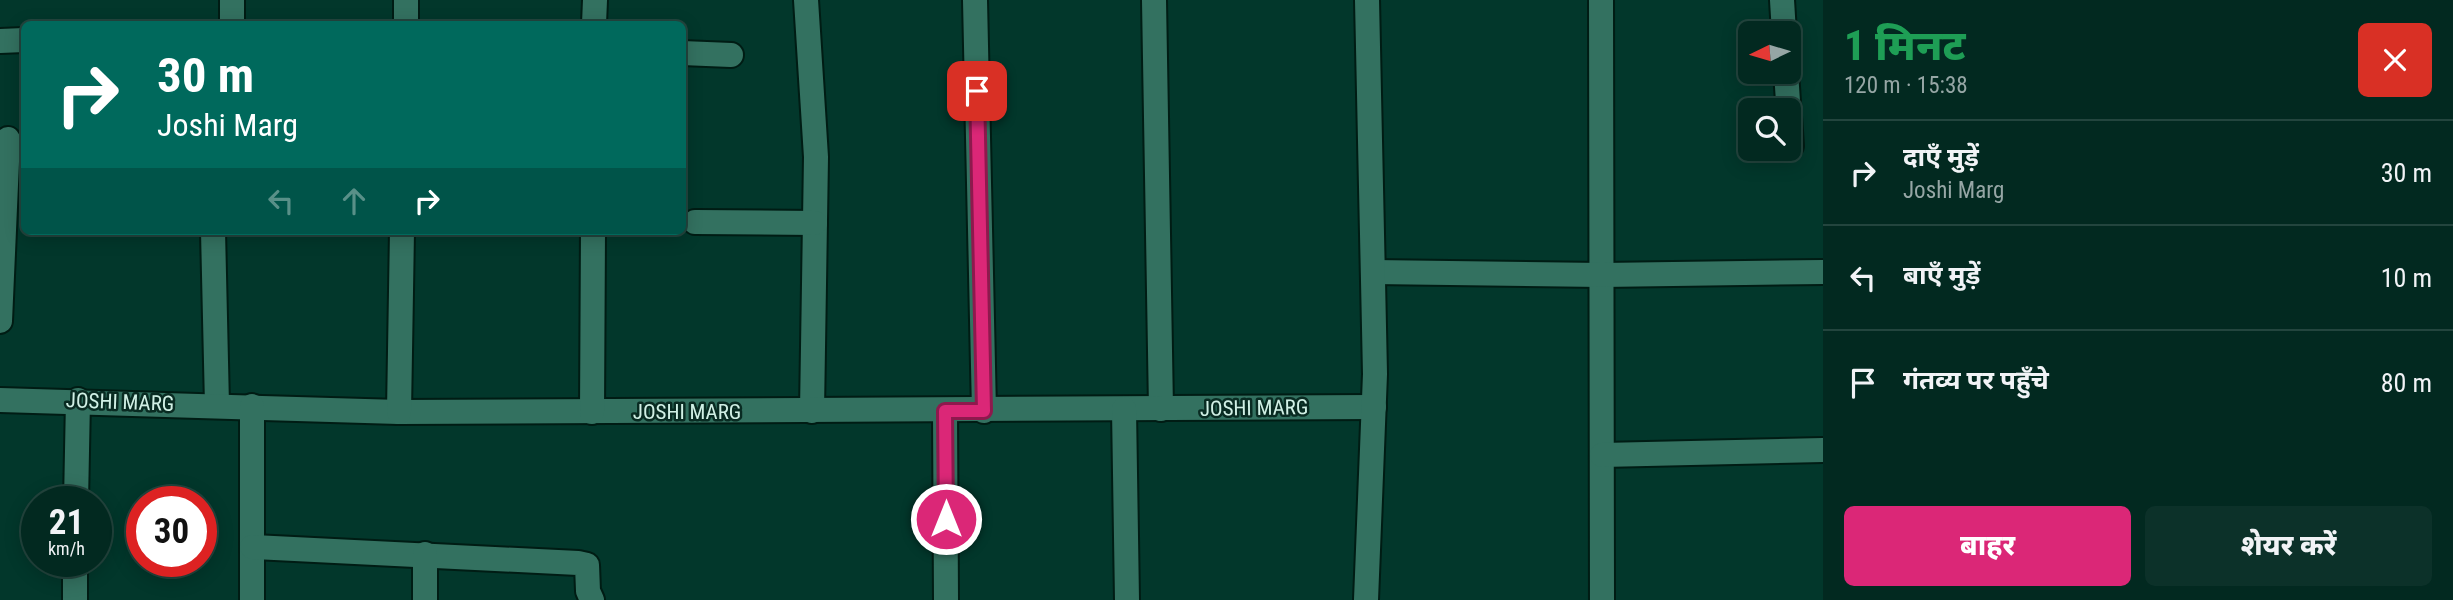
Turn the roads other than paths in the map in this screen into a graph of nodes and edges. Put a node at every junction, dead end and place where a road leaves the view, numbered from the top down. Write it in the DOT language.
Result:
graph roads {
  1 [pos="232,0"];
  2 [pos="406,0"];
  3 [pos="595,0"];
  4 [pos="806,0"];
  5 [pos="975,0"];
  6 [pos="1154,0"];
  7 [pos="1367,0"];
  8 [pos="1601,0"];
  9 [pos="1782,0"];
  10 [pos="232,21"];
  11 [pos="406,21"];
  12 [pos="594,21"];
  13 [pos="1783,21"];
  14 [pos="21,40"];
  15 [pos="0,41"];
  16 [pos="686,53"];
  17 [pos="731,55"];
  18 [pos="8,139"];
  19 [pos="695,222"];
  20 [pos="815,223"];
  21 [pos="213,235"];
  22 [pos="402,235"];
  23 [pos="593,235"];
  24 [pos="1373,272"];
  25 [pos="1823,272"];
  26 [pos="1602,275"];
  27 [pos="0,321"];
  28 [pos="0,400"];
  29 [pos="78,400"];
  30 [pos="217,405"];
  31 [pos="252,406"];
  32 [pos="1374,407"];
  33 [pos="1161,409"];
  34 [pos="1124,410"];
  35 [pos="399,411"];
  36 [pos="812,411"];
  37 [pos="945,411"];
  38 [pos="984,411"];
  39 [pos="592,412"];
  40 [pos="1823,450"];
  41 [pos="1602,455"];
  42 [pos="76,486"];
  43 [pos="252,547"];
  44 [pos="425,554"];
  45 [pos="75,577"];
  46 [pos="75,600"];
  47 [pos="252,600"];
  48 [pos="425,600"];
  49 [pos="592,600"];
  50 [pos="946,600"];
  51 [pos="1126,600"];
  52 [pos="1366,600"];
  53 [pos="1602,600"];
  1 -- 10 [label="street"];
  2 -- 11 [label="street"];
  3 -- 12 [label="street"];
  4 -- 20 [label="street"];
  5 -- 38 [label="street"];
  6 -- 33 [label="street"];
  7 -- 24 [label="street"];
  8 -- 26 [label="street"];
  9 -- 13 [label="street"];
  14 -- 15 [label="street"];
  16 -- 17 [label="street"];
  18 -- 27 [label="street"];
  19 -- 20 [label="street"];
  20 -- 36 [label="street"];
  21 -- 30 [label="street"];
  22 -- 35 [label="street"];
  23 -- 39 [label="street"];
  24 -- 26 [label="street"];
  24 -- 32 [label="street"];
  25 -- 26 [label="street"];
  26 -- 41 [label="street"];
  28 -- 29 [label="street, JOSHI MARG"];
  29 -- 30 [label="street, JOSHI MARG"];
  29 -- 42 [label="street"];
  30 -- 31 [label="street, JOSHI MARG"];
  31 -- 35 [label="street, JOSHI MARG"];
  31 -- 43 [label="street"];
  32 -- 33 [label="street, JOSHI MARG"];
  32 -- 52 [label="street"];
  33 -- 34 [label="street, JOSHI MARG"];
  34 -- 38 [label="street, JOSHI MARG"];
  34 -- 51 [label="street"];
  35 -- 39 [label="street, JOSHI MARG"];
  36 -- 37 [label="street, JOSHI MARG"];
  36 -- 39 [label="street, JOSHI MARG"];
  37 -- 38 [label="street, JOSHI MARG"];
  37 -- 50 [label="street"];
  40 -- 41 [label="street"];
  41 -- 53 [label="street"];
  43 -- 44 [label="street"];
  43 -- 47 [label="street"];
  44 -- 48 [label="street"];
  44 -- 49 [label="street"];
  45 -- 46 [label="street"];
}
